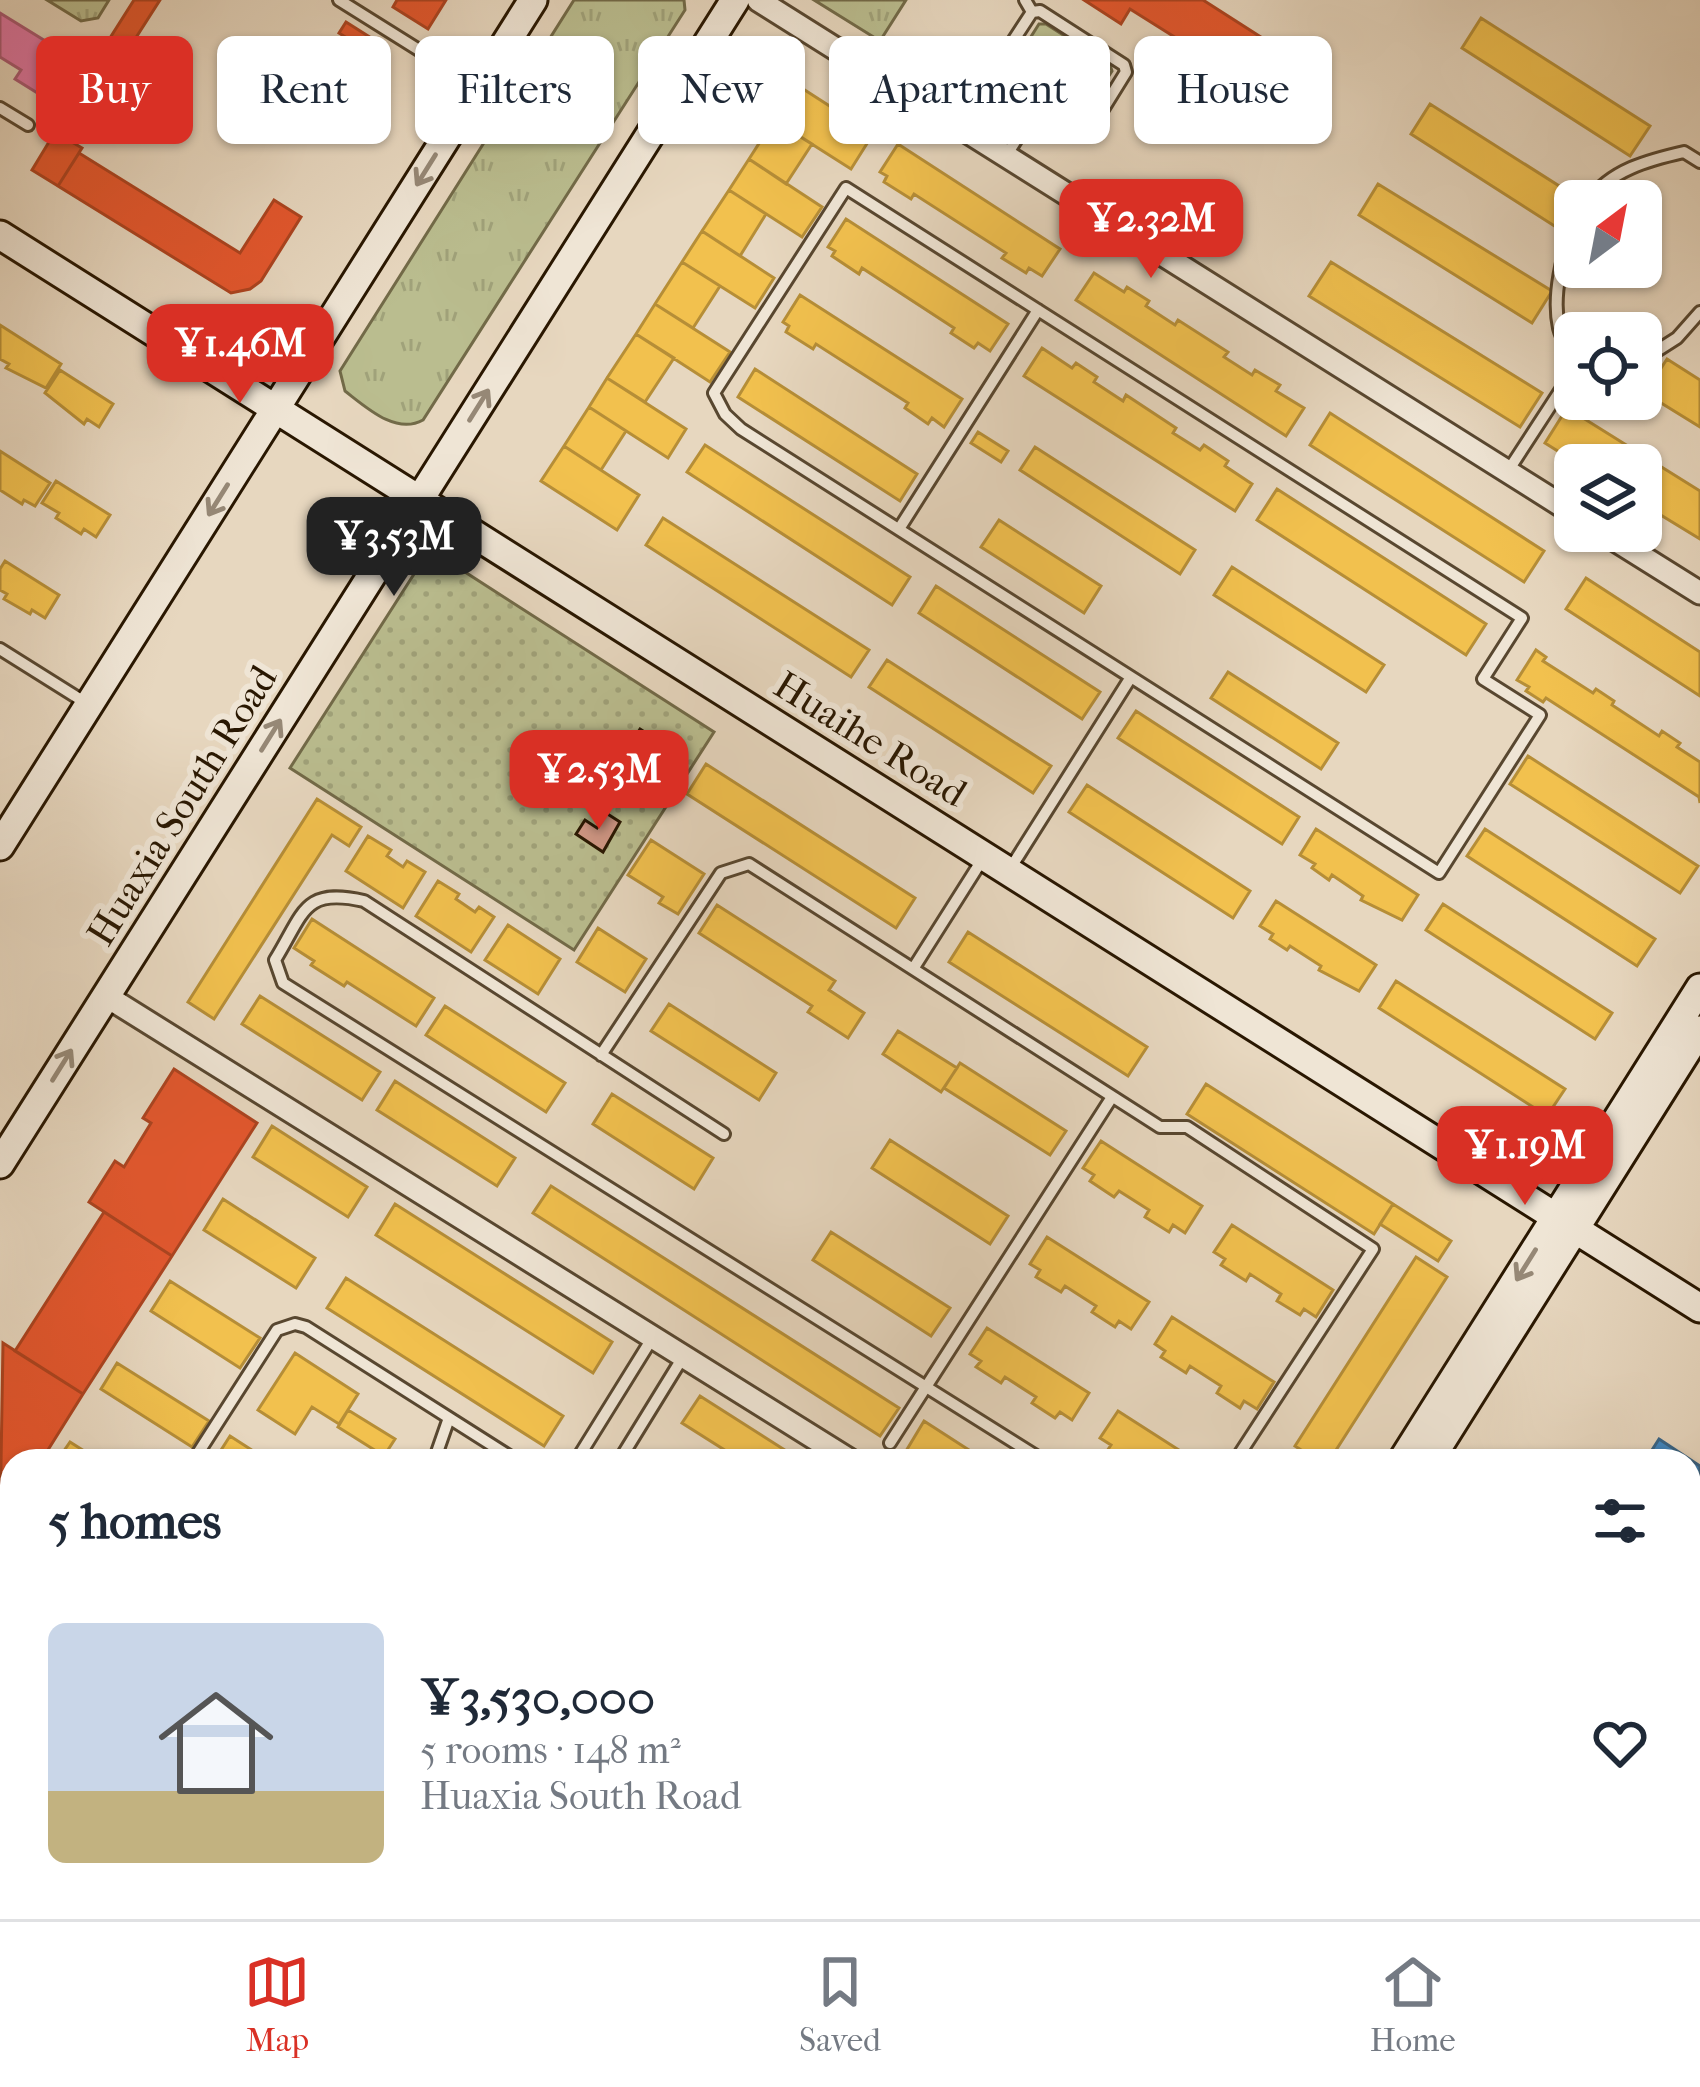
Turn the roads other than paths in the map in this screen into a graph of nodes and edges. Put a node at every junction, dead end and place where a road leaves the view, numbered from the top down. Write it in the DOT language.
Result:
graph roads {
  1 [pos="338,0"];
  2 [pos="533,0"];
  3 [pos="735,0"];
  4 [pos="758,0"];
  5 [pos="1028,6"];
  6 [pos="510,36"];
  7 [pos="1013,36"];
  8 [pos="1080,36"];
  9 [pos="415,48"];
  10 [pos="1110,55"];
  11 [pos="1110,98"];
  12 [pos="0,108"];
  13 [pos="28,125"];
  14 [pos="442,144"];
  15 [pos="1014,144"];
  16 [pos="1006,156"];
  17 [pos="1700,162"];
  18 [pos="1612,180"];
  19 [pos="0,235"];
  20 [pos="1038,310"];
  21 [pos="1700,312"];
  22 [pos="1662,348"];
  23 [pos="1554,399"];
  24 [pos="275,409"];
  25 [pos="1508,472"];
  26 [pos="419,500"];
  27 [pos="1554,501"];
  28 [pos="899,529"];
  29 [pos="1635,552"];
  30 [pos="1700,593"];
  31 [pos="0,649"];
  32 [pos="1131,676"];
  33 [pos="89,705"];
  34 [pos="0,846"];
  35 [pos="996,864"];
  36 [pos="913,969"];
  37 [pos="1700,988"];
  38 [pos="106,996"];
  39 [pos="1700,1030"];
  40 [pos="602,1054"];
  41 [pos="1112,1096"];
  42 [pos="724,1134"];
  43 [pos="0,1164"];
  44 [pos="1565,1223"];
  45 [pos="1700,1308"];
  46 [pos="652,1337"];
  47 [pos="683,1357"];
  48 [pos="926,1387"];
  49 [pos="449,1418"];
  50 [pos="890,1443"];
  51 [pos="201,1449"];
  52 [pos="438,1449"];
  53 [pos="498,1449"];
  54 [pos="583,1449"];
  55 [pos="626,1449"];
  56 [pos="832,1449"];
  57 [pos="1025,1449"];
  58 [pos="1243,1449"];
  59 [pos="1410,1449"];
  60 [pos="1436,1449"];
  1 -- 9 [label="lane"];
  2 -- 6 [label="street"];
  26 -- 3 [label="street, Huaxia South Road, one-way"];
  4 -- 16 [label="street"];
  5 -- 7 [label="lane"];
  5 -- 8 [label="lane"];
  10 -- 11 [label="lane"];
  12 -- 13 [label="lane"];
  14 -- 24 [label="street, one-way"];
  15 -- 16 [label="lane"];
  16 -- 25 [label="street"];
  17 -- 18 [label="lane"];
  19 -- 24 [label="street, Huaihe Road"];
  20 -- 28 [label="lane"];
  20 -- 28 [label="lane"];
  20 -- 32 [label="lane"];
  21 -- 22 [label="lane"];
  23 -- 25 [label="lane"];
  24 -- 26 [label="street, Huaihe Road"];
  24 -- 33 [label="street, one-way"];
  25 -- 27 [label="street"];
  26 -- 35 [label="street, Huaihe Road"];
  38 -- 26 [label="street, Huaxia South Road, one-way"];
  28 -- 32 [label="lane"];
  29 -- 30 [label="street"];
  31 -- 33 [label="lane"];
  32 -- 35 [label="lane"];
  33 -- 34 [label="street"];
  35 -- 36 [label="lane"];
  35 -- 44 [label="street, Huaihe Road"];
  36 -- 40 [label="lane"];
  36 -- 41 [label="lane"];
  37 -- 44 [label="street"];
  43 -- 38 [label="street, Huaxia South Road, one-way"];
  38 -- 46 [label="street"];
  39 -- 44 [label="street"];
  40 -- 42 [label="lane"];
  40 -- 48 [label="lane"];
  41 -- 48 [label="lane"];
  41 -- 58 [label="lane"];
  44 -- 45 [label="street, Huaihe Road"];
  44 -- 59 [label="street, one-way"];
  44 -- 60 [label="street"];
  46 -- 47 [label="street"];
  46 -- 54 [label="lane"];
  47 -- 55 [label="lane"];
  47 -- 56 [label="street"];
  48 -- 50 [label="lane"];
  48 -- 57 [label="lane"];
  49 -- 51 [label="lane"];
  49 -- 52 [label="lane"];
  49 -- 53 [label="lane"];
}
